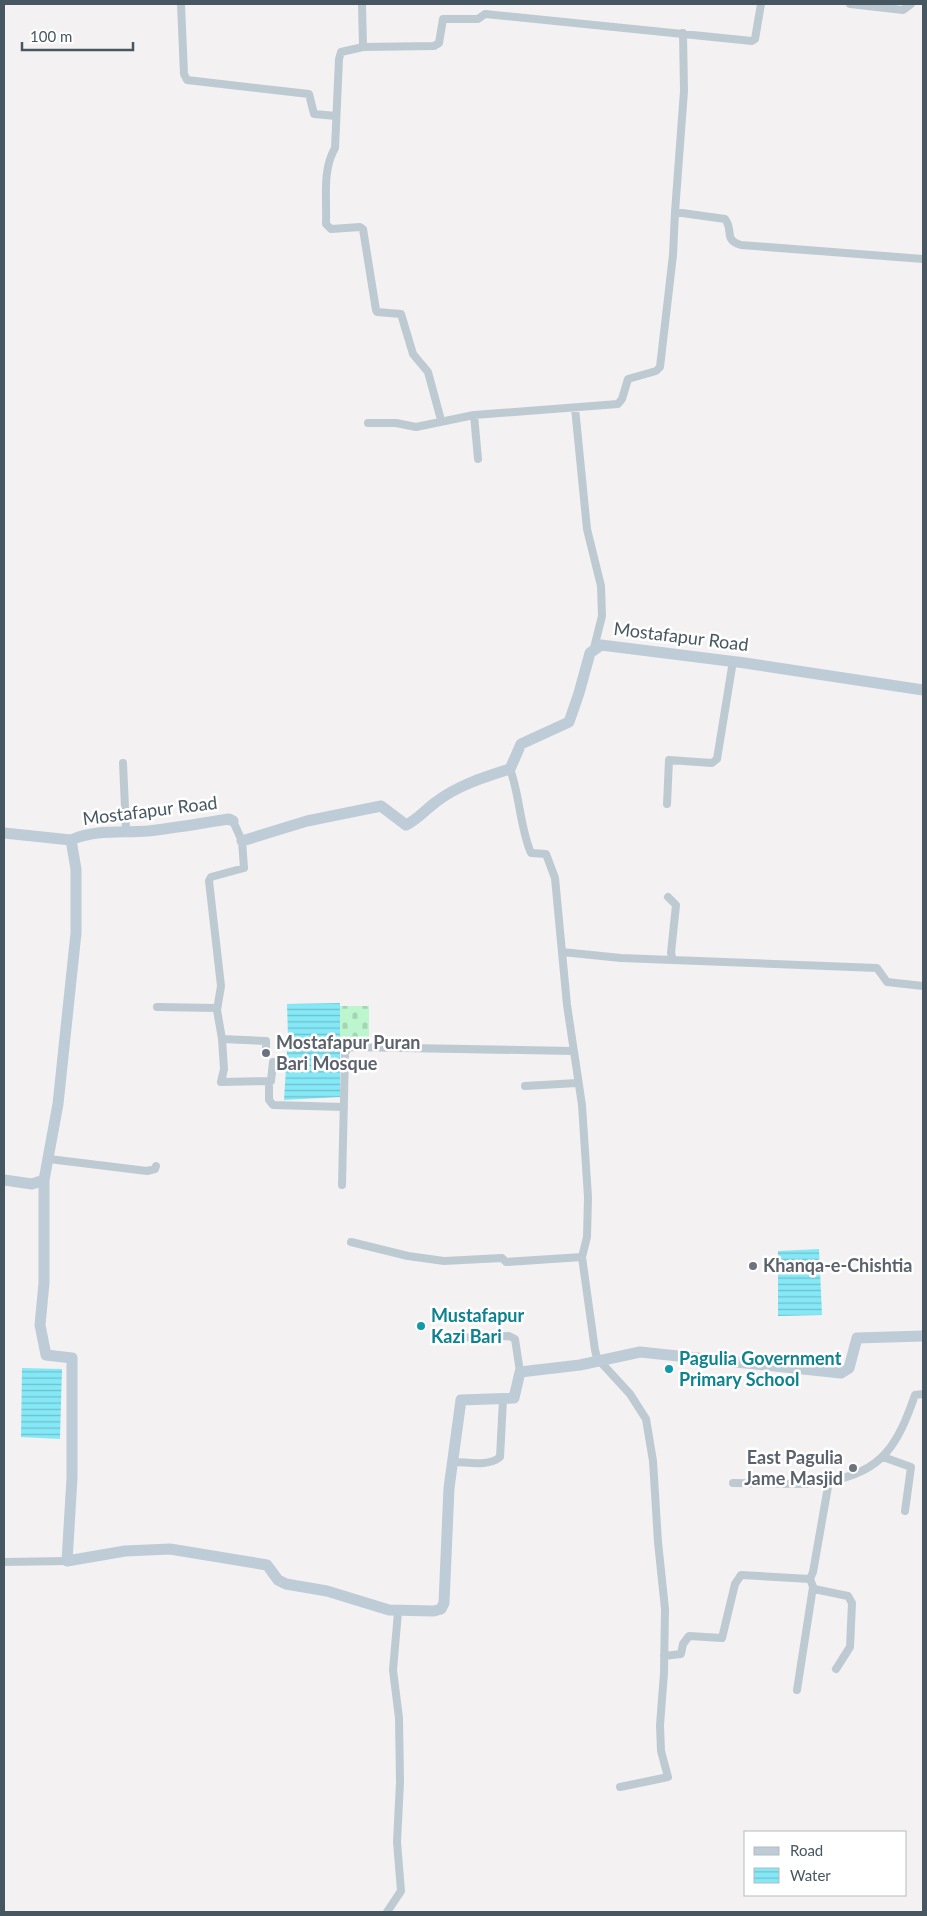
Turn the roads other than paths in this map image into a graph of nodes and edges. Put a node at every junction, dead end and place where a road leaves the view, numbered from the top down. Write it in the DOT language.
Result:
graph roads {
  1 [pos="181,4"];
  2 [pos="362,4"];
  3 [pos="761,4"];
  4 [pos="850,4"];
  5 [pos="911,4"];
  6 [pos="683,33"];
  7 [pos="363,47"];
  8 [pos="336,116"];
  9 [pos="675,212"];
  10 [pos="923,259"];
  11 [pos="575,408"];
  12 [pos="474,415"];
  13 [pos="442,420"];
  14 [pos="368,423"];
  15 [pos="478,458"];
  16 [pos="594,648"];
  17 [pos="734,661"];
  18 [pos="923,690"];
  19 [pos="123,763"];
  20 [pos="510,770"];
  21 [pos="667,804"];
  22 [pos="233,821"];
  23 [pos="126,830"];
  24 [pos="4,833"];
  25 [pos="71,840"];
  26 [pos="242,841"];
  27 [pos="668,897"];
  28 [pos="562,952"];
  29 [pos="673,960"];
  30 [pos="923,986"];
  31 [pos="157,1008"];
  32 [pos="217,1008"];
  33 [pos="222,1040"];
  34 [pos="573,1051"];
  35 [pos="266,1052"];
  36 [pos="273,1062"];
  37 [pos="577,1083"];
  38 [pos="525,1086"];
  39 [pos="269,1087"];
  40 [pos="344,1107"];
  41 [pos="49,1158"];
  42 [pos="156,1166"];
  43 [pos="4,1180"];
  44 [pos="44,1180"];
  45 [pos="342,1185"];
  46 [pos="351,1242"];
  47 [pos="582,1257"];
  48 [pos="923,1336"];
  49 [pos="450,1338"];
  50 [pos="600,1360"];
  51 [pos="520,1372"];
  52 [pos="923,1394"];
  53 [pos="503,1400"];
  54 [pos="883,1457"];
  55 [pos="453,1462"];
  56 [pos="829,1481"];
  57 [pos="733,1483"];
  58 [pos="905,1511"];
  59 [pos="67,1561"];
  60 [pos="4,1562"];
  61 [pos="812,1583"];
  62 [pos="398,1612"];
  63 [pos="664,1656"];
  64 [pos="836,1669"];
  65 [pos="798,1690"];
  66 [pos="620,1787"];
  67 [pos="386,1912"];
  1 -- 8 [label="street"];
  2 -- 7 [label="street"];
  3 -- 6 [label="street"];
  4 -- 5 [label="street"];
  6 -- 7 [label="street"];
  6 -- 9 [label="street"];
  7 -- 8 [label="street"];
  8 -- 13 [label="street"];
  9 -- 10 [label="street"];
  9 -- 11 [label="street"];
  11 -- 12 [label="street"];
  11 -- 16 [label="street"];
  12 -- 13 [label="street"];
  12 -- 15 [label="street"];
  13 -- 14 [label="street"];
  16 -- 17 [label="street, Mostafapur Road"];
  16 -- 20 [label="street, Mostafapur Road"];
  17 -- 18 [label="street, Mostafapur Road"];
  17 -- 21 [label="street"];
  19 -- 23 [label="street"];
  20 -- 26 [label="street"];
  20 -- 28 [label="street"];
  22 -- 23 [label="street, Mostafapur Road"];
  22 -- 26 [label="street, Mostafapur Road"];
  23 -- 25 [label="street, Mostafapur Road"];
  24 -- 25 [label="street, Mostafapur Road"];
  25 -- 41 [label="street"];
  26 -- 32 [label="street, Mostafapur Road"];
  27 -- 29 [label="street"];
  28 -- 29 [label="street"];
  28 -- 34 [label="street"];
  29 -- 30 [label="street"];
  31 -- 32 [label="street"];
  32 -- 33 [label="street"];
  33 -- 35 [label="street"];
  33 -- 36 [label="street"];
  34 -- 37 [label="street"];
  34 -- 40 [label="street"];
  37 -- 38 [label="street"];
  37 -- 47 [label="street"];
  39 -- 40 [label="street"];
  40 -- 45 [label="street"];
  41 -- 42 [label="street"];
  41 -- 44 [label="street"];
  43 -- 44 [label="street"];
  44 -- 59 [label="street"];
  46 -- 47 [label="street"];
  47 -- 50 [label="street"];
  48 -- 50 [label="street"];
  49 -- 51 [label="street"];
  50 -- 51 [label="street"];
  50 -- 63 [label="street"];
  51 -- 53 [label="street"];
  52 -- 54 [label="street"];
  53 -- 55 [label="street"];
  53 -- 55 [label="street"];
  54 -- 56 [label="street"];
  54 -- 58 [label="street"];
  55 -- 62 [label="street"];
  56 -- 57 [label="street"];
  56 -- 61 [label="street"];
  59 -- 60 [label="street"];
  59 -- 62 [label="street"];
  61 -- 63 [label="street"];
  61 -- 64 [label="street"];
  61 -- 65 [label="street"];
  62 -- 67 [label="street"];
  63 -- 66 [label="street"];
}
